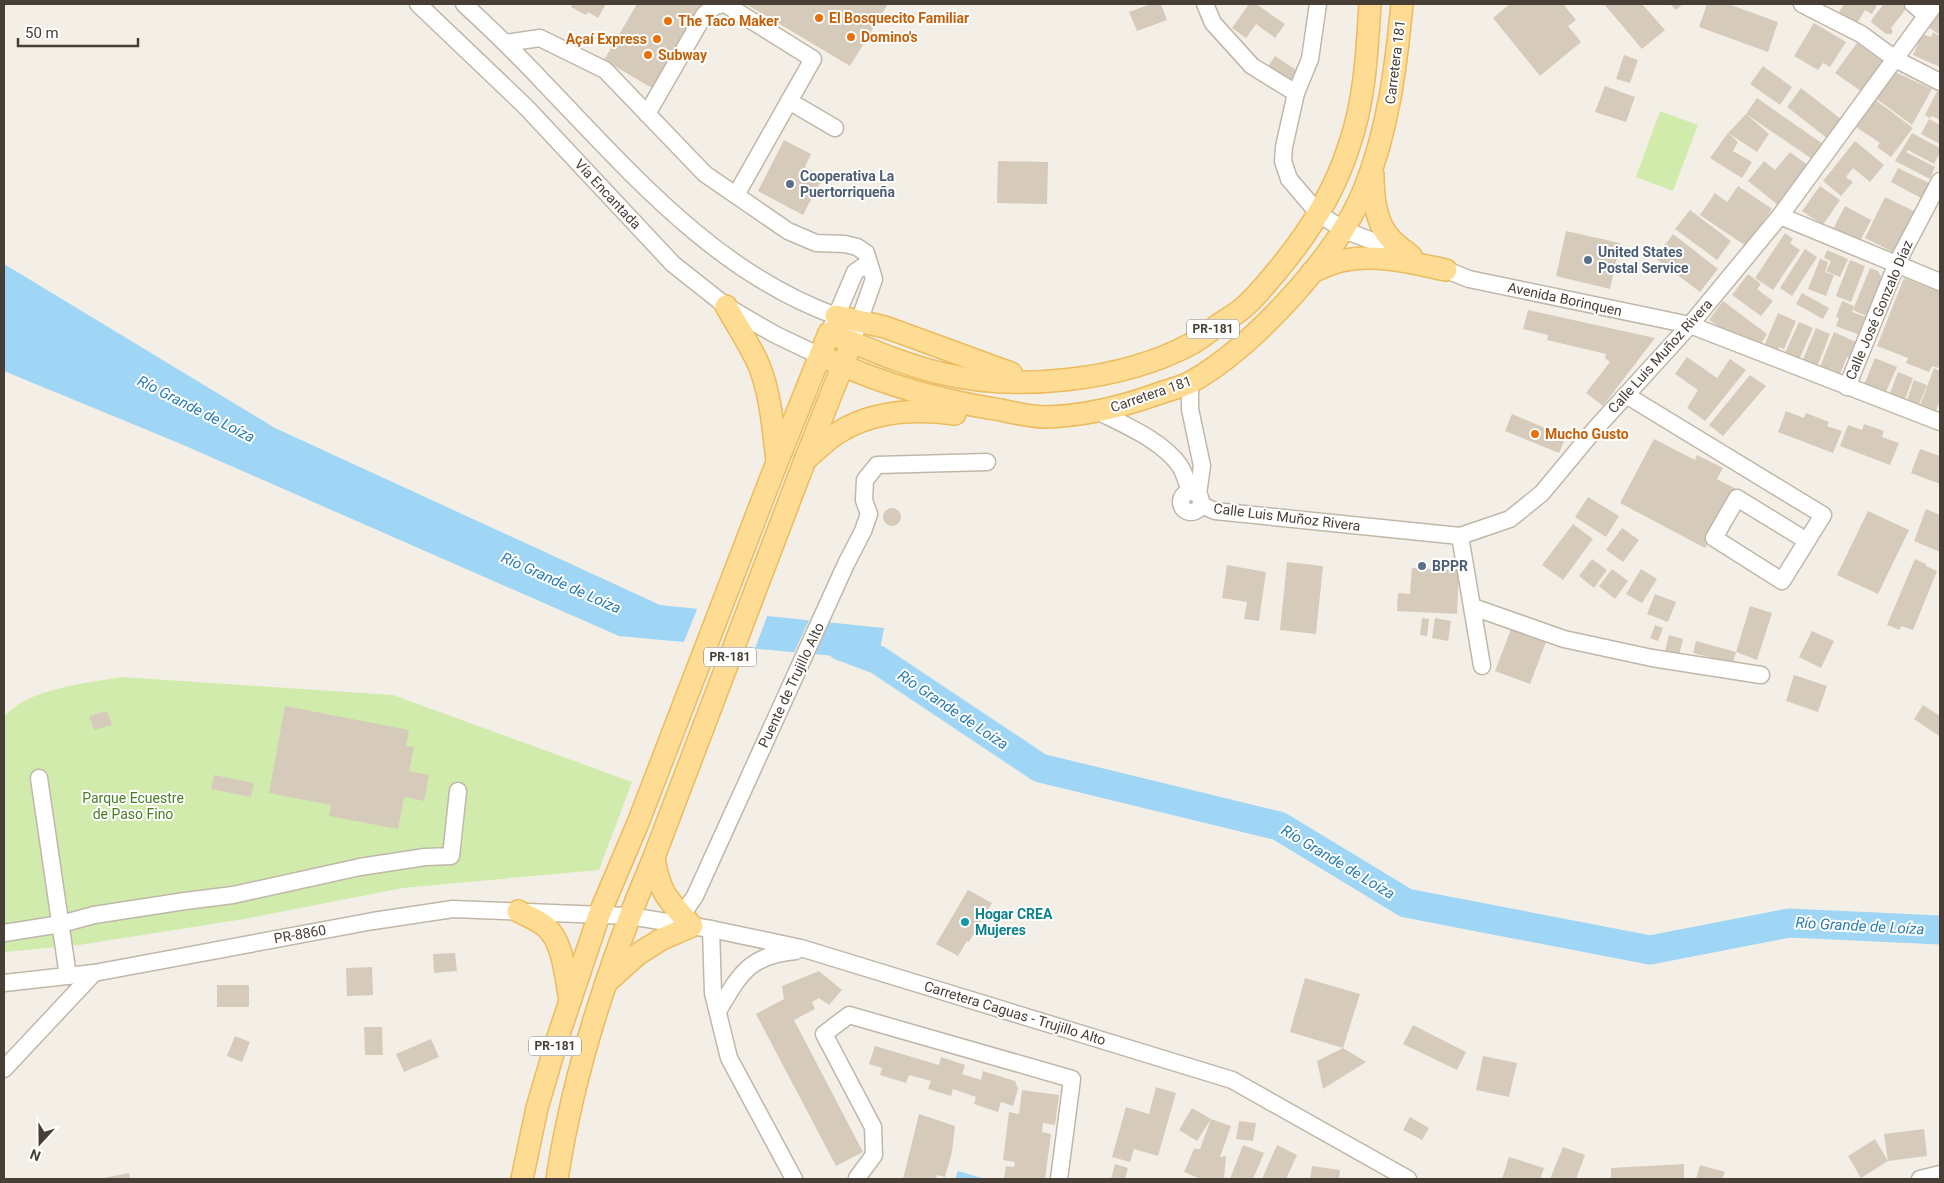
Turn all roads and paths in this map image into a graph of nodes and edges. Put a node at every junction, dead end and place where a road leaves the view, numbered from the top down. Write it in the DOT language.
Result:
graph roads {
  1 [pos="418,4"];
  2 [pos="464,4"];
  3 [pos="1205,4"];
  4 [pos="1318,4"];
  5 [pos="1370,4"];
  6 [pos="1802,4"];
  7 [pos="1913,4"];
  8 [pos="1403,7"];
  9 [pos="1930,9"];
  10 [pos="506,43"];
  11 [pos="1895,58"];
  12 [pos="1940,82"];
  13 [pos="1296,93"];
  14 [pos="789,101"];
  15 [pos="648,114"];
  16 [pos="835,128"];
  17 [pos="1372,167"];
  18 [pos="1940,181"];
  19 [pos="736,195"];
  20 [pos="1319,214"];
  21 [pos="1780,216"];
  22 [pos="1344,230"];
  23 [pos="1411,256"];
  24 [pos="868,263"];
  25 [pos="1897,263"];
  26 [pos="1446,270"];
  27 [pos="1312,272"];
  28 [pos="1940,282"];
  29 [pos="726,306"];
  30 [pos="833,324"];
  31 [pos="1690,325"];
  32 [pos="856,332"];
  33 [pos="820,356"];
  34 [pos="842,366"];
  35 [pos="1190,383"];
  36 [pos="1846,387"];
  37 [pos="1626,395"];
  38 [pos="1099,412"];
  39 [pos="1045,417"];
  40 [pos="1940,422"];
  41 [pos="804,460"];
  42 [pos="987,462"];
  43 [pos="775,469"];
  44 [pos="1196,497"];
  45 [pos="1460,536"];
  46 [pos="1807,541"];
  47 [pos="1473,607"];
  48 [pos="1482,666"];
  49 [pos="1762,675"];
  50 [pos="39,778"];
  51 [pos="458,791"];
  52 [pos="654,857"];
  53 [pos="518,911"];
  54 [pos="599,915"];
  55 [pos="629,916"];
  56 [pos="695,923"];
  57 [pos="61,924"];
  58 [pos="4,933"];
  59 [pos="811,950"];
  60 [pos="94,973"];
  61 [pos="68,976"];
  62 [pos="607,981"];
  63 [pos="4,983"];
  64 [pos="570,1002"];
  65 [pos="718,1011"];
  66 [pos="4,1069"];
  67 [pos="1940,1174"];
  68 [pos="522,1179"];
  69 [pos="557,1179"];
  70 [pos="794,1179"];
  71 [pos="858,1179"];
  72 [pos="1059,1179"];
  73 [pos="1408,1179"];
  74 [pos="1920,1179"];
  1 -- 29 [label="street, Vía Encantada"];
  2 -- 10 [label="street"];
  3 -- 13 [label="street"];
  4 -- 13 [label="street, Avenida Borinquen"];
  5 -- 20 [label="main road, Carretera 181 / PR-181"];
  6 -- 11 [label="street"];
  7 -- 9 [label="street"];
  8 -- 17 [label="main road, Carretera 181 / PR-181"];
  9 -- 11 [label="street, Calle Luis Muñoz Rivera"];
  10 -- 15 [label="street"];
  10 -- 30 [label="street"];
  11 -- 12 [label="street"];
  11 -- 21 [label="street, Calle Luis Muñoz Rivera"];
  13 -- 20 [label="street, Avenida Borinquen"];
  14 -- 15 [label="street"];
  14 -- 16 [label="street"];
  14 -- 19 [label="street"];
  15 -- 19 [label="street"];
  17 -- 22 [label="main road, Carretera 181 / PR-181"];
  17 -- 23 [label="main road"];
  18 -- 25 [label="street, Calle José Gonzalo Díaz"];
  19 -- 24 [label="street"];
  20 -- 22 [label="street, Avenida Borinquen"];
  20 -- 32 [label="main road, Carretera 181 / PR-181"];
  21 -- 25 [label="street"];
  21 -- 31 [label="street, Calle Luis Muñoz Rivera"];
  22 -- 23 [label="street, Avenida Borinquen"];
  22 -- 27 [label="main road, Carretera 181 / PR-181"];
  23 -- 26 [label="street, Avenida Borinquen"];
  24 -- 30 [label="street"];
  24 -- 32 [label="street"];
  25 -- 28 [label="street"];
  25 -- 36 [label="street, Calle José Gonzalo Díaz"];
  26 -- 27 [label="main road"];
  26 -- 31 [label="street, Avenida Borinquen"];
  27 -- 35 [label="main road, Carretera 181 / PR-181"];
  29 -- 33 [label="street, Vía Encantada"];
  29 -- 43 [label="main road"];
  30 -- 32 [label="main road"];
  30 -- 33 [label="main road, PR-181"];
  31 -- 36 [label="street, Avenida Borinquen"];
  31 -- 37 [label="street, Calle Luis Muñoz Rivera"];
  32 -- 34 [label="main road, PR-181"];
  33 -- 34 [label="main road, Carretera 181 / PR-181"];
  33 -- 43 [label="main road, PR-181"];
  34 -- 39 [label="main road, Carretera 181 / PR-181"];
  34 -- 41 [label="main road, PR-181"];
  35 -- 38 [label="main road, Carretera 181 / PR-181"];
  35 -- 44 [label="street"];
  36 -- 40 [label="street, Avenida Borinquen"];
  37 -- 45 [label="street, Calle Luis Muñoz Rivera"];
  37 -- 46 [label="street"];
  38 -- 39 [label="main road, Carretera 181 / PR-181"];
  38 -- 44 [label="street"];
  39 -- 41 [label="main road"];
  41 -- 52 [label="main road, PR-181"];
  42 -- 56 [label="street, Puente de Trujillo Alto"];
  43 -- 54 [label="main road, PR-181"];
  44 -- 45 [label="street, Calle Luis Muñoz Rivera"];
  45 -- 47 [label="street"];
  46 -- 46 [label="street"];
  47 -- 48 [label="street"];
  47 -- 49 [label="street"];
  50 -- 57 [label="street"];
  51 -- 57 [label="street"];
  52 -- 55 [label="main road, PR-181"];
  52 -- 56 [label="main road"];
  53 -- 54 [label="street, PR-8860 / PR-8860"];
  53 -- 60 [label="street, PR-8860 / PR-8860"];
  53 -- 64 [label="main road"];
  54 -- 55 [label="street, Carretera Caguas - Trujillo Alto"];
  54 -- 64 [label="main road, PR-181"];
  55 -- 56 [label="street, Carretera Caguas - Trujillo Alto"];
  55 -- 62 [label="main road, PR-181"];
  56 -- 59 [label="street, Carretera Caguas - Trujillo Alto"];
  56 -- 62 [label="main road"];
  56 -- 65 [label="street"];
  57 -- 58 [label="street"];
  57 -- 61 [label="street"];
  59 -- 65 [label="street"];
  59 -- 73 [label="street, Carretera Caguas - Trujillo Alto"];
  60 -- 61 [label="street, PR-8860 / PR-8860"];
  60 -- 66 [label="street"];
  61 -- 63 [label="street, PR-8860 / PR-8860"];
  62 -- 69 [label="main road, PR-181"];
  64 -- 68 [label="main road, PR-181"];
  65 -- 70 [label="street"];
  67 -- 74 [label="street"];
  71 -- 72 [label="street"];
}
